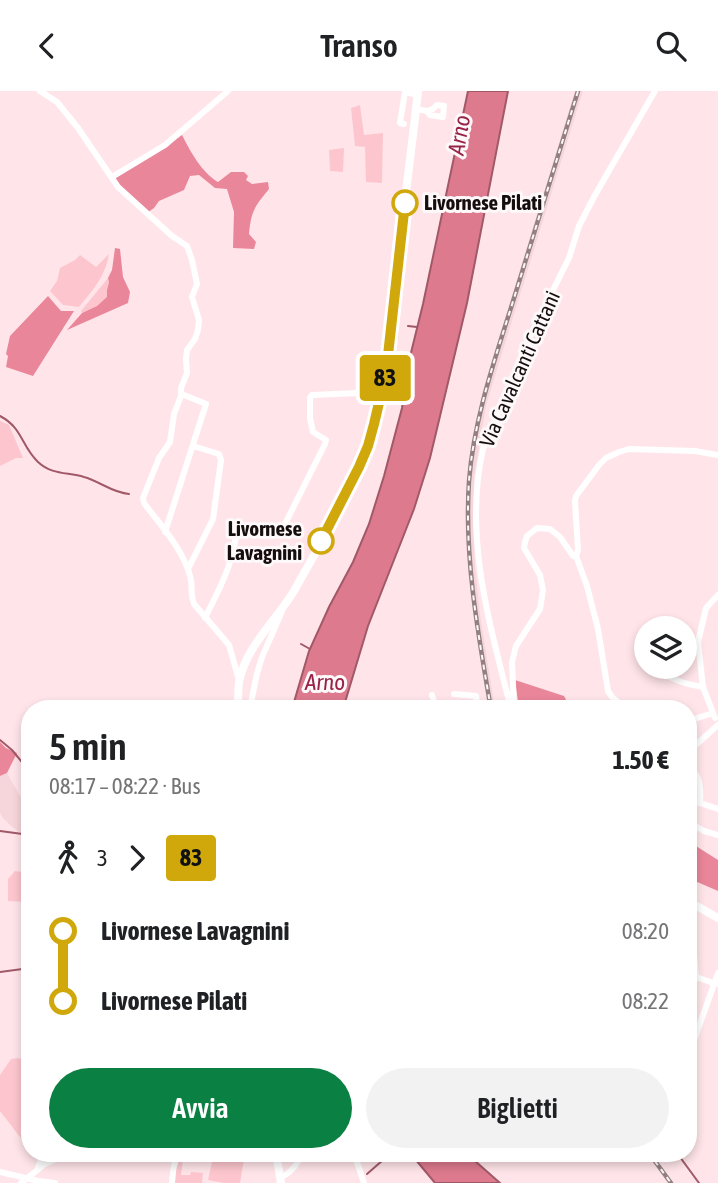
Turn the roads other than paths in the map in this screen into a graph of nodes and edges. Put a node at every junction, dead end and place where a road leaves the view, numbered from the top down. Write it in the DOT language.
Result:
graph roads {
  1 [pos="40,91"];
  2 [pos="228,91"];
  3 [pos="655,91"];
  4 [pos="418,93"];
  5 [pos="409,109"];
  6 [pos="427,111"];
  7 [pos="404,124"];
  8 [pos="113,177"];
  9 [pos="382,391"];
  10 [pos="181,396"];
  11 [pos="193,446"];
  12 [pos="718,455"];
  13 [pos="165,531"];
  14 [pos="576,556"];
  15 [pos="188,569"];
  16 [pos="718,595"];
  17 [pos="283,606"];
  18 [pos="205,618"];
  19 [pos="673,679"];
  20 [pos="239,681"];
  21 [pos="703,687"];
  22 [pos="454,694"];
  23 [pos="432,695"];
  24 [pos="238,700"];
  25 [pos="252,700"];
  26 [pos="433,700"];
  27 [pos="477,700"];
  28 [pos="511,700"];
  29 [pos="513,700"];
  30 [pos="616,700"];
  31 [pos="716,720"];
  32 [pos="697,721"];
  33 [pos="697,744"];
  34 [pos="697,777"];
  35 [pos="697,802"];
  36 [pos="700,803"];
  37 [pos="718,809"];
  38 [pos="697,827"];
  39 [pos="718,835"];
  40 [pos="697,906"];
  41 [pos="718,918"];
  42 [pos="718,973"];
  43 [pos="697,977"];
  44 [pos="716,984"];
  45 [pos="697,1034"];
  46 [pos="41,1162"];
  47 [pos="51,1162"];
  48 [pos="175,1162"];
  49 [pos="277,1162"];
  50 [pos="296,1162"];
  51 [pos="357,1162"];
  52 [pos="39,1168"];
  53 [pos="0,1172"];
  54 [pos="280,1180"];
  55 [pos="23,1181"];
  56 [pos="38,1181"];
  57 [pos="55,1183"];
  58 [pos="172,1183"];
  59 [pos="364,1183"];
  1 -- 8 [label="street"];
  2 -- 8 [label="street"];
  3 -- 28 [label="street, Via Cavalcanti Cattani"];
  4 -- 5 [label="main road"];
  4 -- 5 [label="street"];
  5 -- 6 [label="street"];
  5 -- 7 [label="street"];
  5 -- 9 [label="main road"];
  8 -- 10 [label="street"];
  9 -- 17 [label="main road"];
  9 -- 18 [label="street"];
  10 -- 11 [label="street"];
  10 -- 13 [label="street"];
  11 -- 13 [label="street"];
  11 -- 15 [label="street"];
  12 -- 14 [label="street"];
  13 -- 15 [label="street"];
  14 -- 29 [label="street"];
  14 -- 30 [label="street"];
  15 -- 18 [label="street"];
  16 -- 21 [label="street"];
  17 -- 20 [label="main road"];
  17 -- 25 [label="street"];
  18 -- 20 [label="street"];
  19 -- 21 [label="street"];
  20 -- 24 [label="main road"];
  21 -- 31 [label="street"];
  22 -- 27 [label="street"];
  23 -- 26 [label="street"];
  31 -- 32 [label="street"];
  31 -- 33 [label="street"];
  34 -- 36 [label="street"];
  35 -- 36 [label="street"];
  36 -- 37 [label="street"];
  38 -- 39 [label="street"];
  40 -- 41 [label="main road"];
  42 -- 44 [label="street"];
  43 -- 44 [label="street"];
  44 -- 45 [label="street"];
  46 -- 52 [label="street"];
  47 -- 52 [label="street"];
  48 -- 58 [label="street"];
  49 -- 54 [label="main road"];
  50 -- 54 [label="street"];
  51 -- 59 [label="street"];
  52 -- 55 [label="street"];
  52 -- 56 [label="street"];
  52 -- 56 [label="street"];
  53 -- 55 [label="street"];
  55 -- 56 [label="street"];
  56 -- 57 [label="street"];
}
